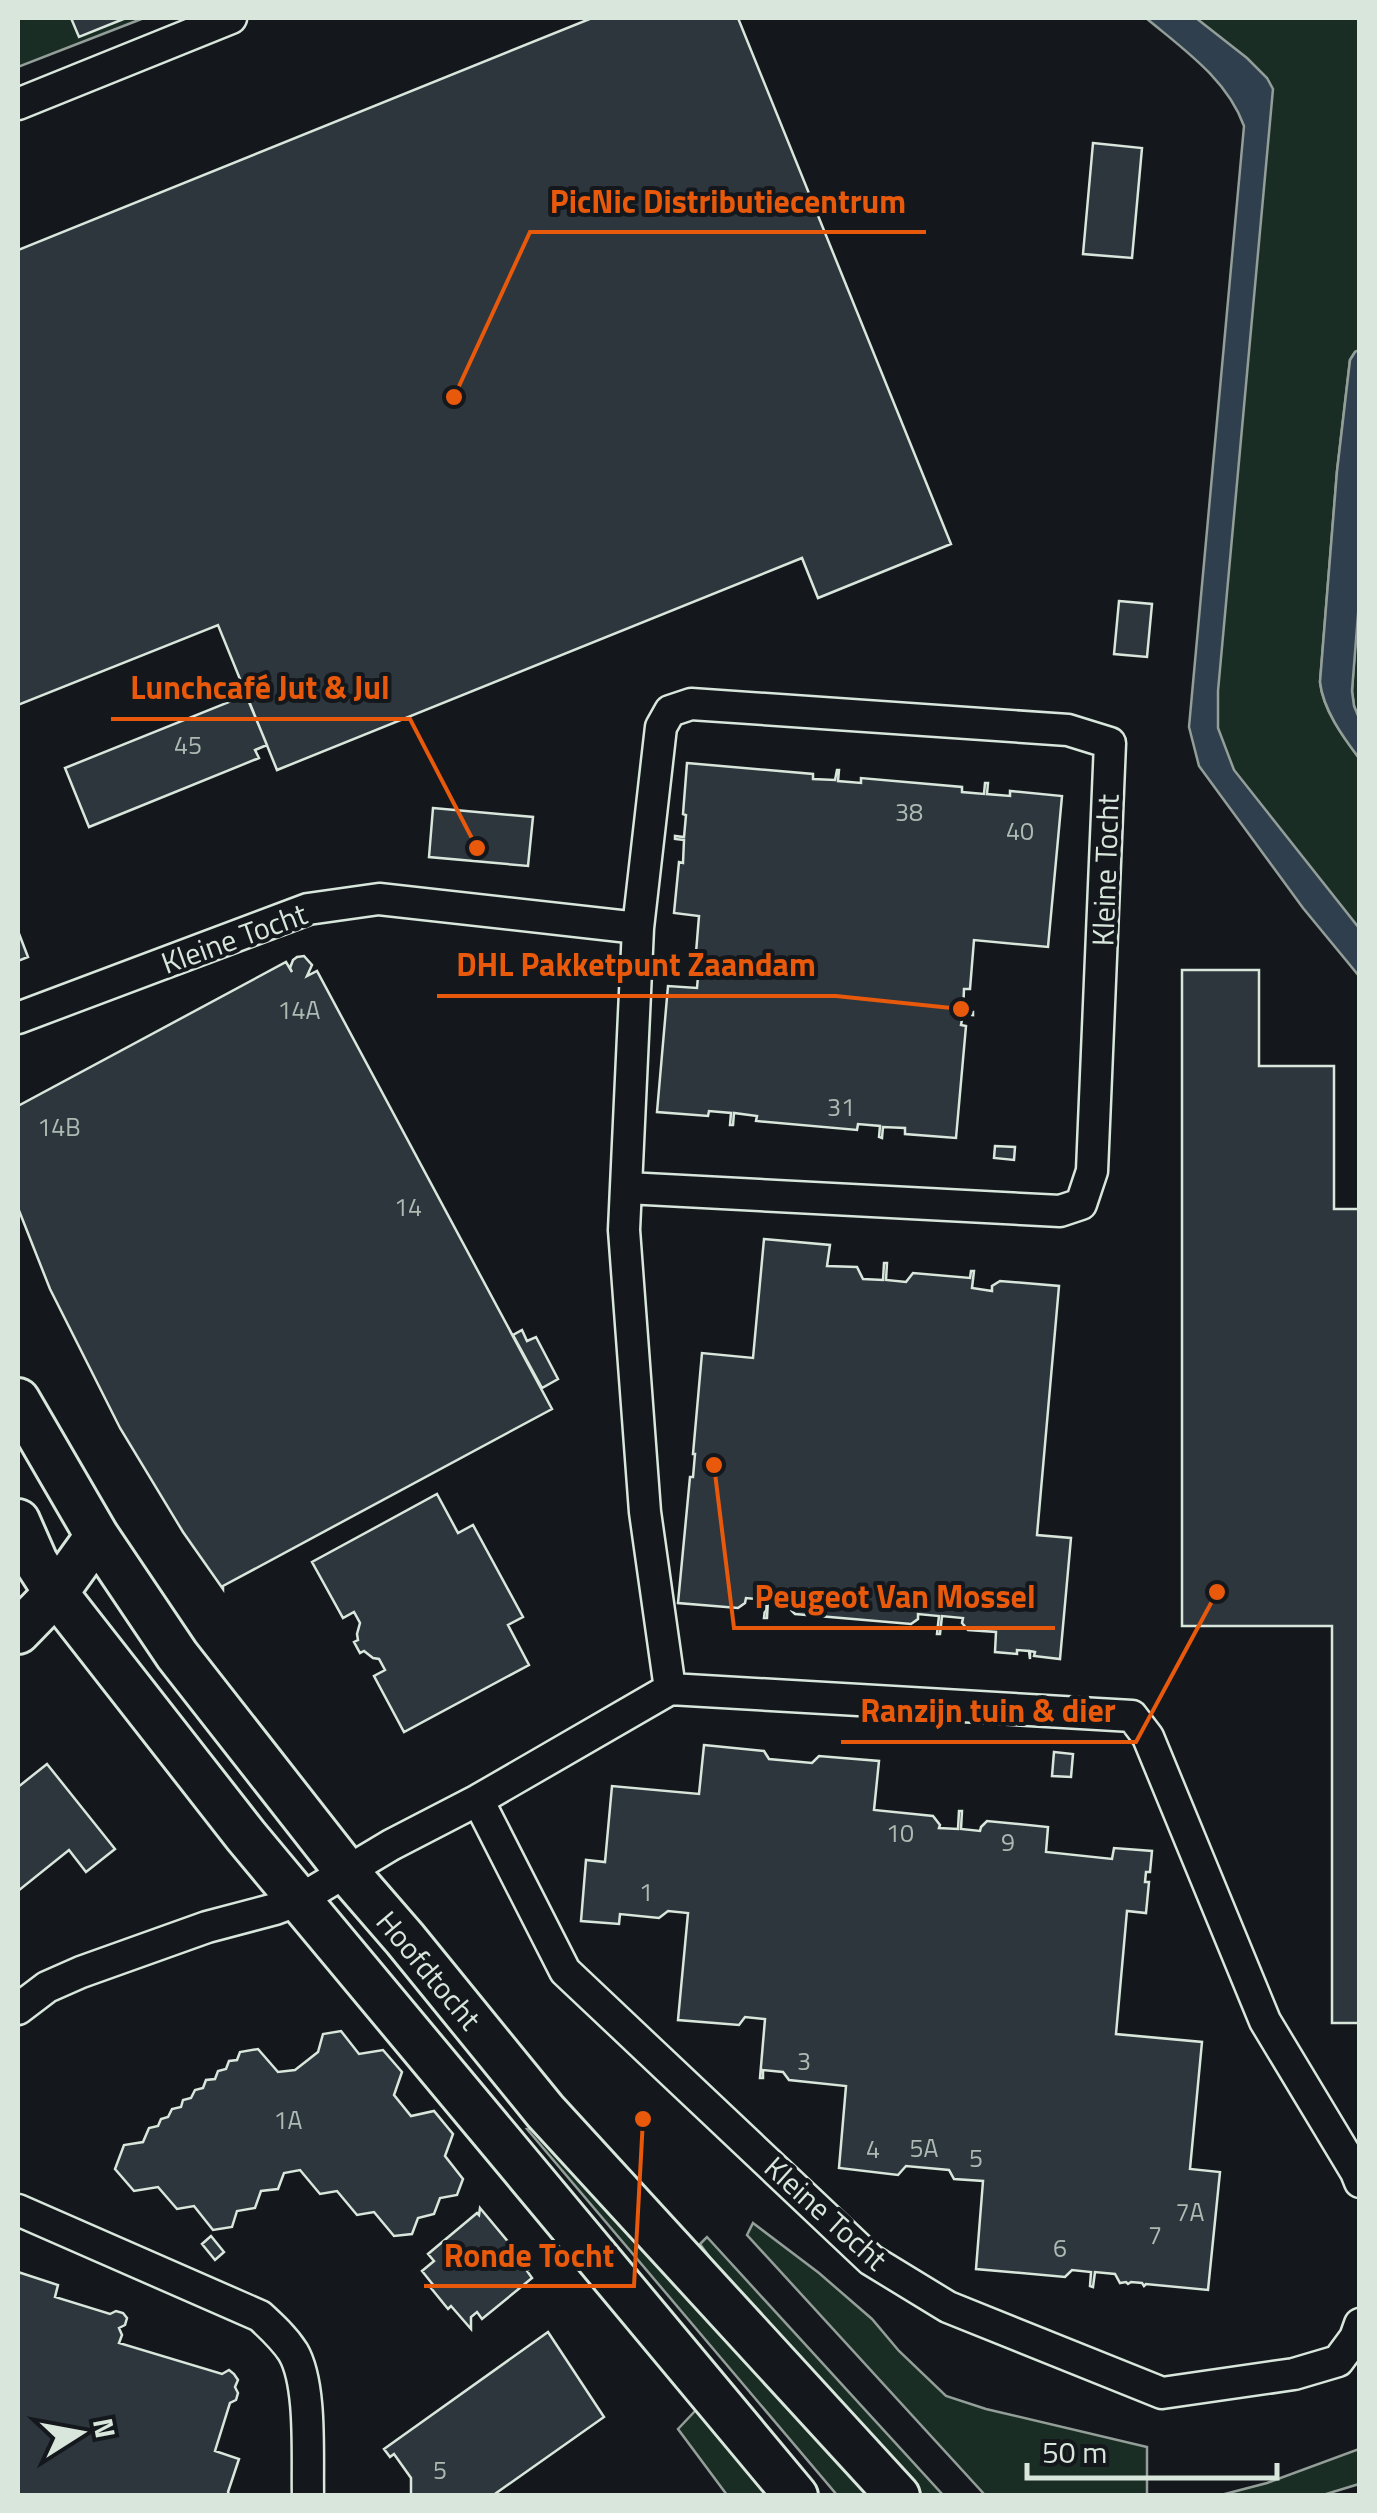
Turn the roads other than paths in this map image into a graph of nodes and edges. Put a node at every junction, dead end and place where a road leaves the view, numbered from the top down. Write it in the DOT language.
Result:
graph roads {
  1 [pos="231,18"];
  2 [pos="18,104"];
  3 [pos="638,928"];
  4 [pos="18,1018"];
  5 [pos="627,1188"];
  6 [pos="18,1400"];
  7 [pos="18,1521"];
  8 [pos="97,1536"];
  9 [pos="37,1577"];
  10 [pos="18,1632"];
  11 [pos="670,1688"];
  12 [pos="478,1800"];
  13 [pos="347,1872"];
  14 [pos="300,1900"];
  15 [pos="18,2008"];
  16 [pos="1360,2182"];
  17 [pos="18,2210"];
  18 [pos="1360,2324"];
  19 [pos="308,2496"];
  20 [pos="796,2496"];
  21 [pos="898,2496"];
  1 -- 2 [label="street"];
  3 -- 4 [label="street, Kleine Tocht"];
  3 -- 5 [label="street, Kleine Tocht"];
  3 -- 5 [label="street, Kleine Tocht"];
  5 -- 11 [label="street, Kleine Tocht"];
  6 -- 8 [label="main road, Hoofdtocht"];
  7 -- 9 [label="main road, Hoofdtocht"];
  8 -- 9 [label="main road"];
  8 -- 13 [label="main road, Hoofdtocht"];
  9 -- 10 [label="main road"];
  9 -- 14 [label="main road, Hoofdtocht"];
  11 -- 12 [label="street"];
  11 -- 16 [label="street"];
  12 -- 13 [label="street"];
  12 -- 18 [label="street, Kleine Tocht"];
  13 -- 14 [label="street"];
  13 -- 21 [label="main road, Hoofdtocht"];
  14 -- 15 [label="street"];
  14 -- 20 [label="main road, Hoofdtocht"];
  17 -- 19 [label="street"];
}
